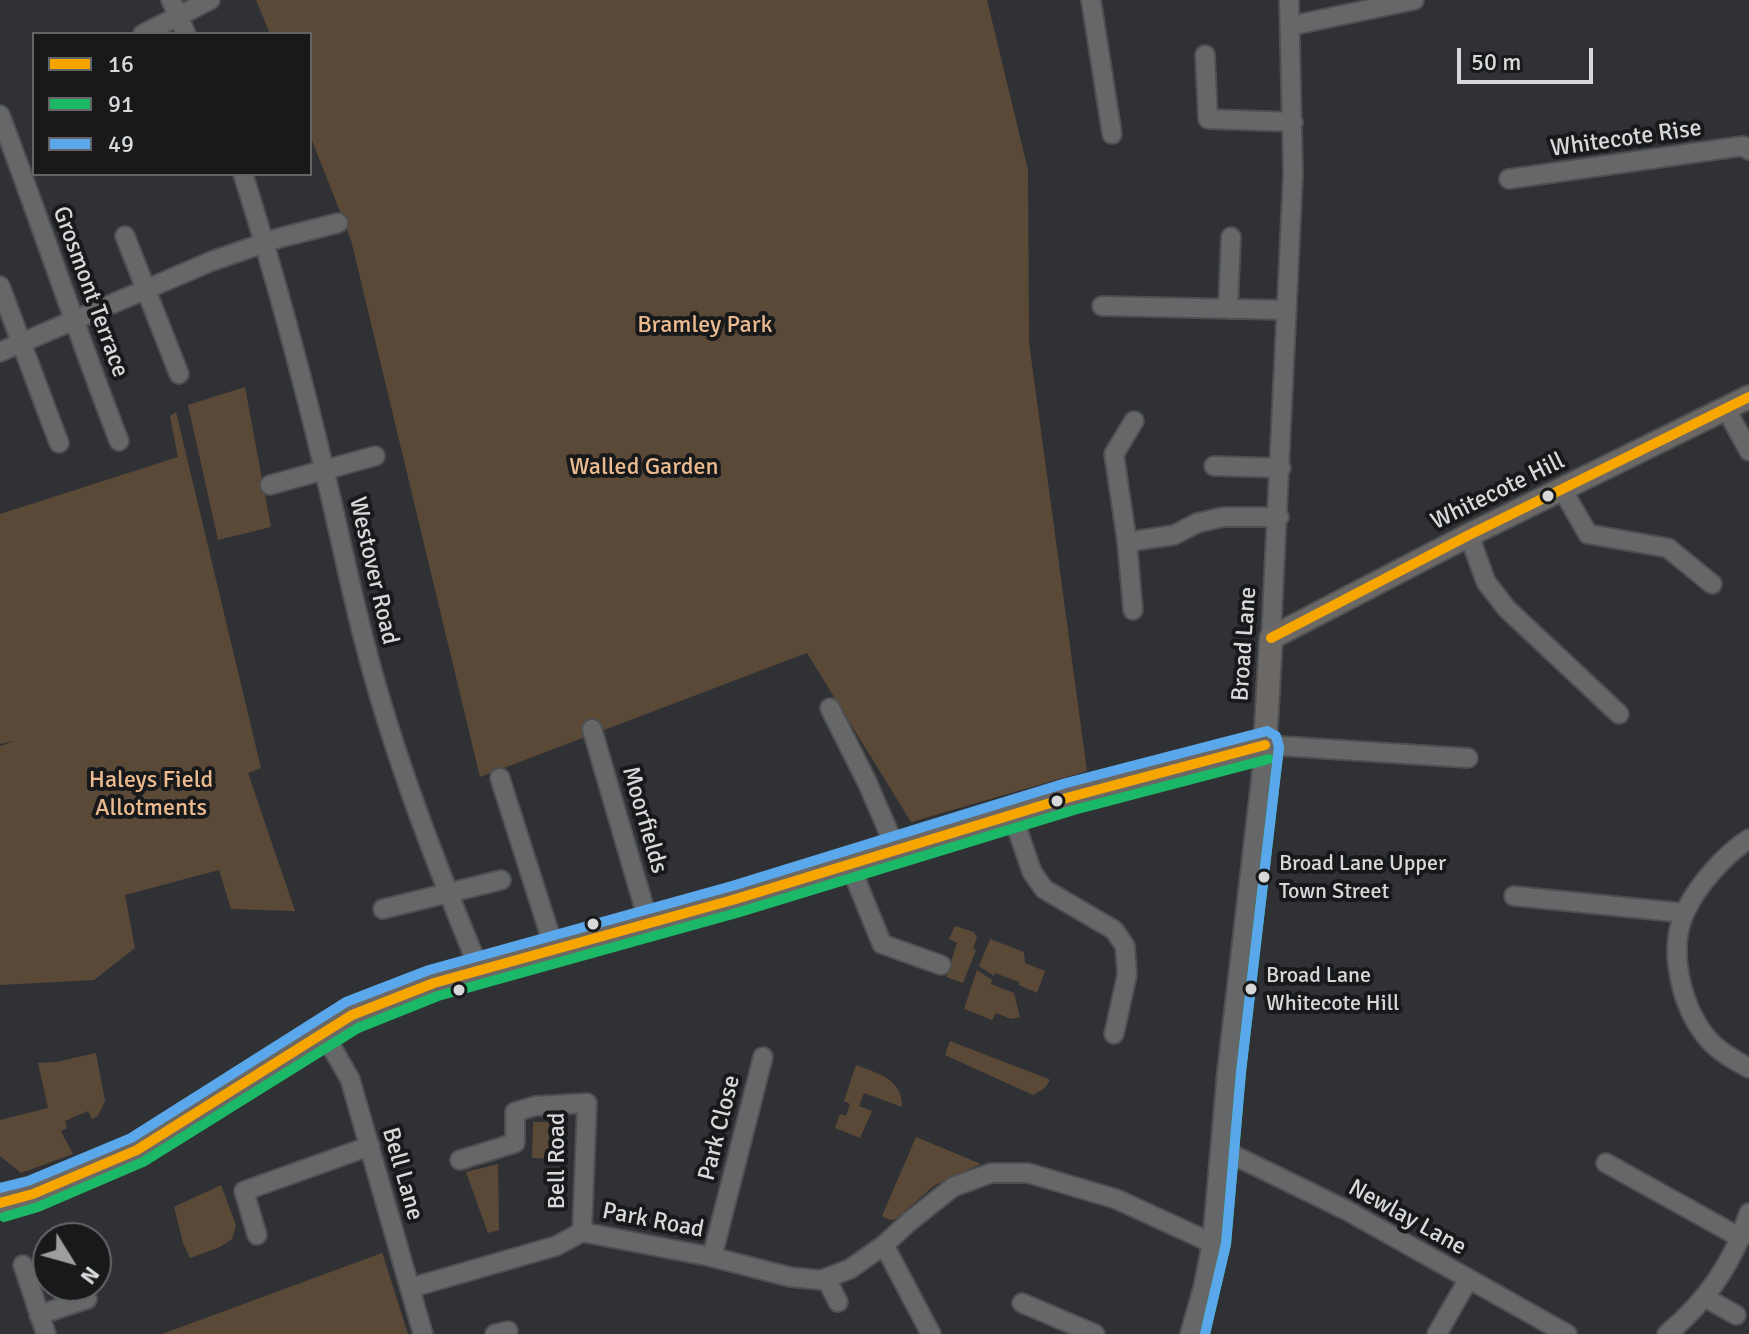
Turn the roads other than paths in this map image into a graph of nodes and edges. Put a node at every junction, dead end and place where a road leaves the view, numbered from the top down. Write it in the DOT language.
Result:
graph roads {
  1 [pos="210,0"];
  2 [pos="1091,0"];
  3 [pos="1289,0"];
  4 [pos="1414,0"];
  5 [pos="174,8"];
  6 [pos="1290,26"];
  7 [pos="145,32"];
  8 [pos="185,32"];
  9 [pos="1205,55"];
  10 [pos="0,115"];
  11 [pos="1293,122"];
  12 [pos="1112,134"];
  13 [pos="1749,150"];
  14 [pos="244,176"];
  15 [pos="1509,179"];
  16 [pos="338,223"];
  17 [pos="125,236"];
  18 [pos="1231,237"];
  19 [pos="264,243"];
  20 [pos="0,286"];
  21 [pos="146,288"];
  22 [pos="1102,306"];
  23 [pos="1228,309"];
  24 [pos="1287,310"];
  25 [pos="72,321"];
  26 [pos="21,342"];
  27 [pos="0,352"];
  28 [pos="179,374"];
  29 [pos="1749,397"];
  30 [pos="1726,409"];
  31 [pos="1134,421"];
  32 [pos="119,441"];
  33 [pos="59,443"];
  34 [pos="1749,451"];
  35 [pos="375,456"];
  36 [pos="1214,466"];
  37 [pos="1281,468"];
  38 [pos="325,472"];
  39 [pos="270,485"];
  40 [pos="1562,489"];
  41 [pos="1279,517"];
  42 [pos="1469,535"];
  43 [pos="1127,542"];
  44 [pos="1712,584"];
  45 [pos="1133,610"];
  46 [pos="1271,638"];
  47 [pos="830,708"];
  48 [pos="1619,714"];
  49 [pos="592,729"];
  50 [pos="1265,745"];
  51 [pos="1468,758"];
  52 [pos="500,778"];
  53 [pos="1012,814"];
  54 [pos="1749,839"];
  55 [pos="896,849"];
  56 [pos="849,863"];
  57 [pos="501,880"];
  58 [pos="448,893"];
  59 [pos="1514,896"];
  60 [pos="383,909"];
  61 [pos="1684,913"];
  62 [pos="649,924"];
  63 [pos="555,951"];
  64 [pos="941,965"];
  65 [pos="480,971"];
  66 [pos="323,1032"];
  67 [pos="1114,1034"];
  68 [pos="763,1057"];
  69 [pos="1749,1068"];
  70 [pos="370,1146"];
  71 [pos="1221,1149"];
  72 [pos="460,1160"];
  73 [pos="1606,1163"];
  74 [pos="0,1203"];
  75 [pos="1749,1213"];
  76 [pos="582,1232"];
  77 [pos="257,1235"];
  78 [pos="1741,1238"];
  79 [pos="1212,1243"];
  80 [pos="884,1245"];
  81 [pos="712,1257"];
  82 [pos="23,1265"];
  83 [pos="826,1278"];
  84 [pos="1468,1280"];
  85 [pos="410,1288"];
  86 [pos="1704,1297"];
  87 [pos="78,1302"];
  88 [pos="838,1302"];
  89 [pos="1022,1303"];
  90 [pos="39,1315"];
  91 [pos="1736,1315"];
  92 [pos="46,1334"];
  93 [pos="423,1334"];
  94 [pos="931,1334"];
  95 [pos="1095,1334"];
  96 [pos="1190,1334"];
  97 [pos="1437,1334"];
  98 [pos="1567,1334"];
  99 [pos="1667,1334"];
  1 -- 5 [label="street"];
  2 -- 12 [label="street"];
  3 -- 6 [label="street, Broad Lane"];
  4 -- 6 [label="street"];
  5 -- 7 [label="street"];
  5 -- 8 [label="street"];
  6 -- 11 [label="street, Broad Lane"];
  9 -- 11 [label="street"];
  10 -- 25 [label="street, Grosmont Terrace"];
  11 -- 24 [label="street, Broad Lane"];
  13 -- 15 [label="street, Whitecote Rise"];
  14 -- 19 [label="street, Westover Road"];
  16 -- 19 [label="street"];
  17 -- 21 [label="street"];
  18 -- 23 [label="street"];
  19 -- 21 [label="street"];
  19 -- 38 [label="street, Westover Road"];
  20 -- 26 [label="street"];
  21 -- 25 [label="street"];
  21 -- 28 [label="street"];
  22 -- 23 [label="street"];
  23 -- 24 [label="street"];
  24 -- 37 [label="street, Broad Lane"];
  25 -- 26 [label="street"];
  25 -- 32 [label="street, Grosmont Terrace"];
  26 -- 27 [label="street"];
  26 -- 33 [label="street"];
  29 -- 30 [label="main road, Whitecote Hill"];
  30 -- 34 [label="street"];
  30 -- 40 [label="main road, Whitecote Hill"];
  31 -- 43 [label="street"];
  35 -- 38 [label="street"];
  36 -- 37 [label="street"];
  37 -- 41 [label="street, Broad Lane"];
  38 -- 39 [label="street"];
  38 -- 58 [label="street, Westover Road"];
  40 -- 42 [label="main road, Whitecote Hill"];
  40 -- 44 [label="street"];
  41 -- 43 [label="street"];
  41 -- 46 [label="street, Broad Lane"];
  42 -- 46 [label="main road, Whitecote Hill"];
  42 -- 48 [label="street"];
  43 -- 45 [label="street"];
  46 -- 50 [label="main road, Broad Lane"];
  47 -- 55 [label="street"];
  49 -- 62 [label="street, Moorfields"];
  50 -- 51 [label="street"];
  50 -- 53 [label="main road"];
  50 -- 71 [label="street, Broad Lane"];
  52 -- 63 [label="street"];
  53 -- 55 [label="main road"];
  53 -- 67 [label="street"];
  54 -- 61 [label="street"];
  55 -- 56 [label="main road"];
  56 -- 62 [label="main road"];
  56 -- 64 [label="street"];
  57 -- 58 [label="street"];
  58 -- 60 [label="street"];
  58 -- 65 [label="street, Westover Road"];
  59 -- 61 [label="street"];
  61 -- 69 [label="street"];
  62 -- 63 [label="main road"];
  63 -- 65 [label="main road"];
  65 -- 66 [label="main road"];
  66 -- 70 [label="street, Bell Lane"];
  66 -- 74 [label="main road"];
  68 -- 81 [label="street, Park Close"];
  70 -- 77 [label="street"];
  70 -- 85 [label="street, Bell Lane"];
  71 -- 79 [label="street, Broad Lane"];
  71 -- 84 [label="street, Newlay Lane"];
  72 -- 76 [label="street, Bell Road"];
  73 -- 78 [label="street"];
  75 -- 78 [label="street"];
  76 -- 81 [label="street, Park Road"];
  76 -- 85 [label="street, Park Road"];
  78 -- 86 [label="street"];
  79 -- 80 [label="street, Park Road"];
  79 -- 96 [label="street, Broad Lane"];
  80 -- 83 [label="street, Park Road"];
  80 -- 94 [label="street"];
  81 -- 83 [label="street, Park Road"];
  82 -- 90 [label="street"];
  83 -- 88 [label="street"];
  84 -- 97 [label="street"];
  84 -- 98 [label="street, Newlay Lane"];
  85 -- 93 [label="street, Bell Lane"];
  86 -- 91 [label="street"];
  86 -- 99 [label="street"];
  87 -- 90 [label="street"];
  89 -- 95 [label="street"];
  90 -- 92 [label="street"];
}
